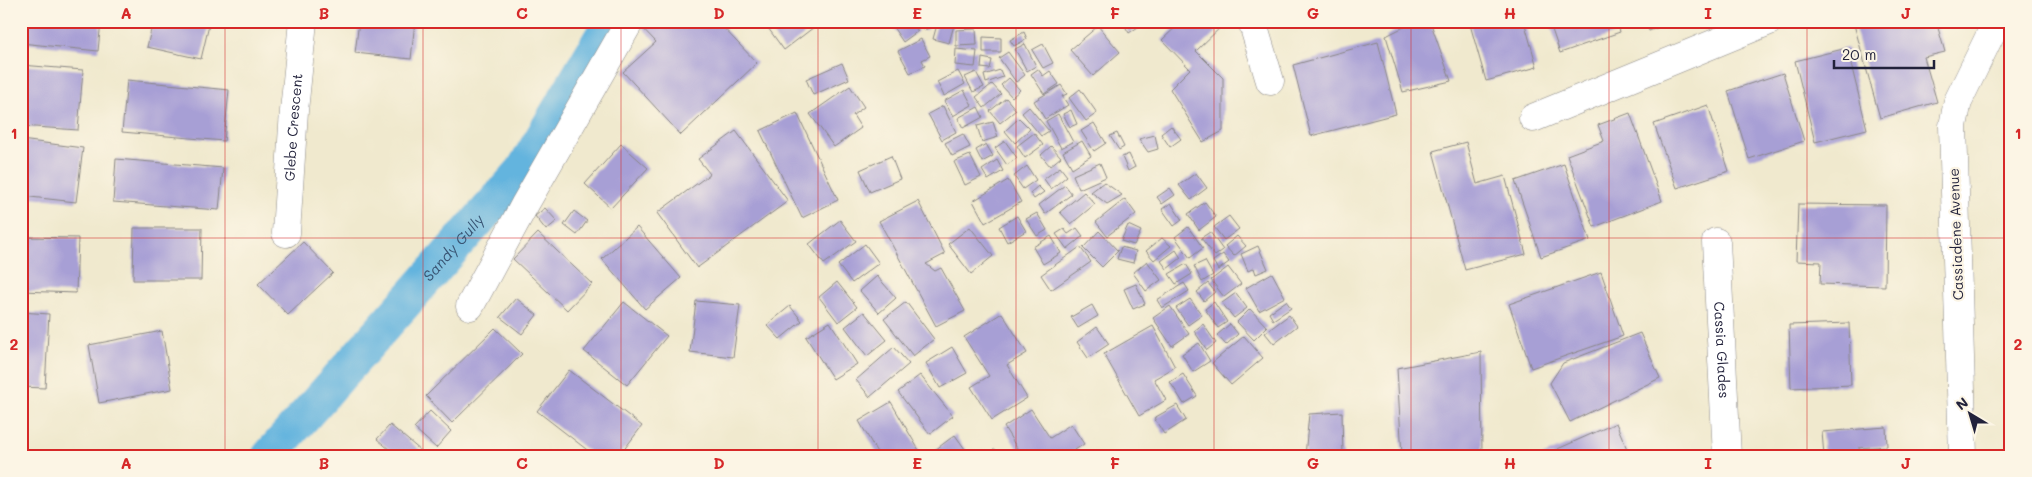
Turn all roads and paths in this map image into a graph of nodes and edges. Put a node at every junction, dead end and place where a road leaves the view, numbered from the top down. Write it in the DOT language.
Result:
graph roads {
  1 [pos="303,21"];
  2 [pos="630,21"];
  3 [pos="1252,21"];
  4 [pos="1769,21"];
  5 [pos="1997,21"];
  6 [pos="1270,81"];
  7 [pos="1533,118"];
  8 [pos="286,233"];
  9 [pos="1716,242"];
  10 [pos="470,306"];
  11 [pos="1727,456"];
  12 [pos="1963,456"];
  1 -- 8 [label="street, Glebe Crescent"];
  2 -- 10 [label="street"];
  3 -- 6 [label="street"];
  4 -- 7 [label="street"];
  5 -- 12 [label="street, Cassiadene Avenue"];
  9 -- 11 [label="street, Cassia Glades"];
}
